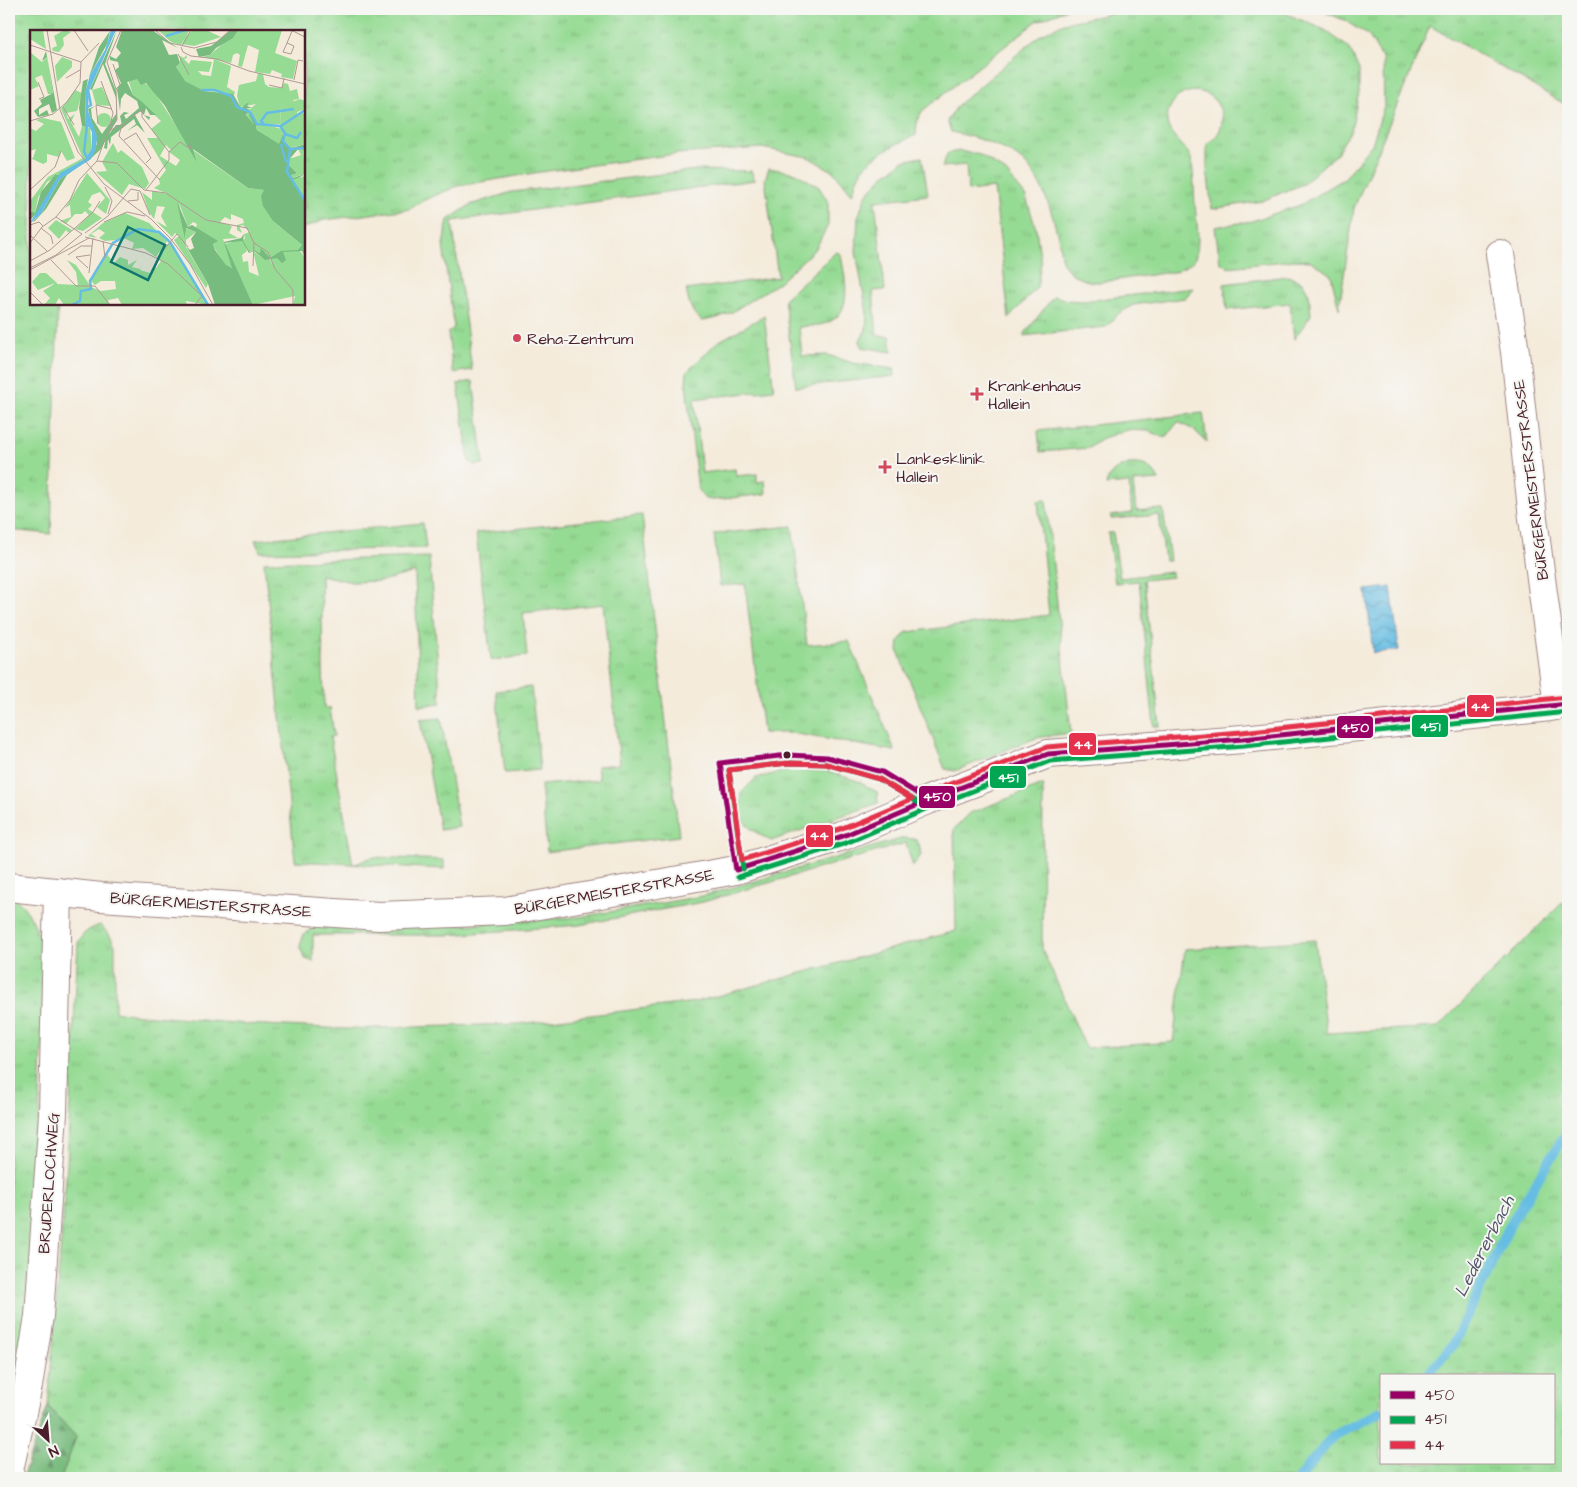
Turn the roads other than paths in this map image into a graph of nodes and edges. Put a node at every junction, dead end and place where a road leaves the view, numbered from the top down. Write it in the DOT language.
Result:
graph roads {
  1 [pos="1500,254"];
  2 [pos="1563,705"];
  3 [pos="9,887"];
  4 [pos="58,892"];
  5 [pos="9,1470"];
  1 -- 2 [label="street, BÜRGERMEISTERSTRASSE"];
  2 -- 4 [label="street, BÜRGERMEISTERSTRASSE"];
  3 -- 4 [label="street, BÜRGERMEISTERSTRASSE"];
  4 -- 5 [label="street, BRUDERLOCHWEG"];
}
